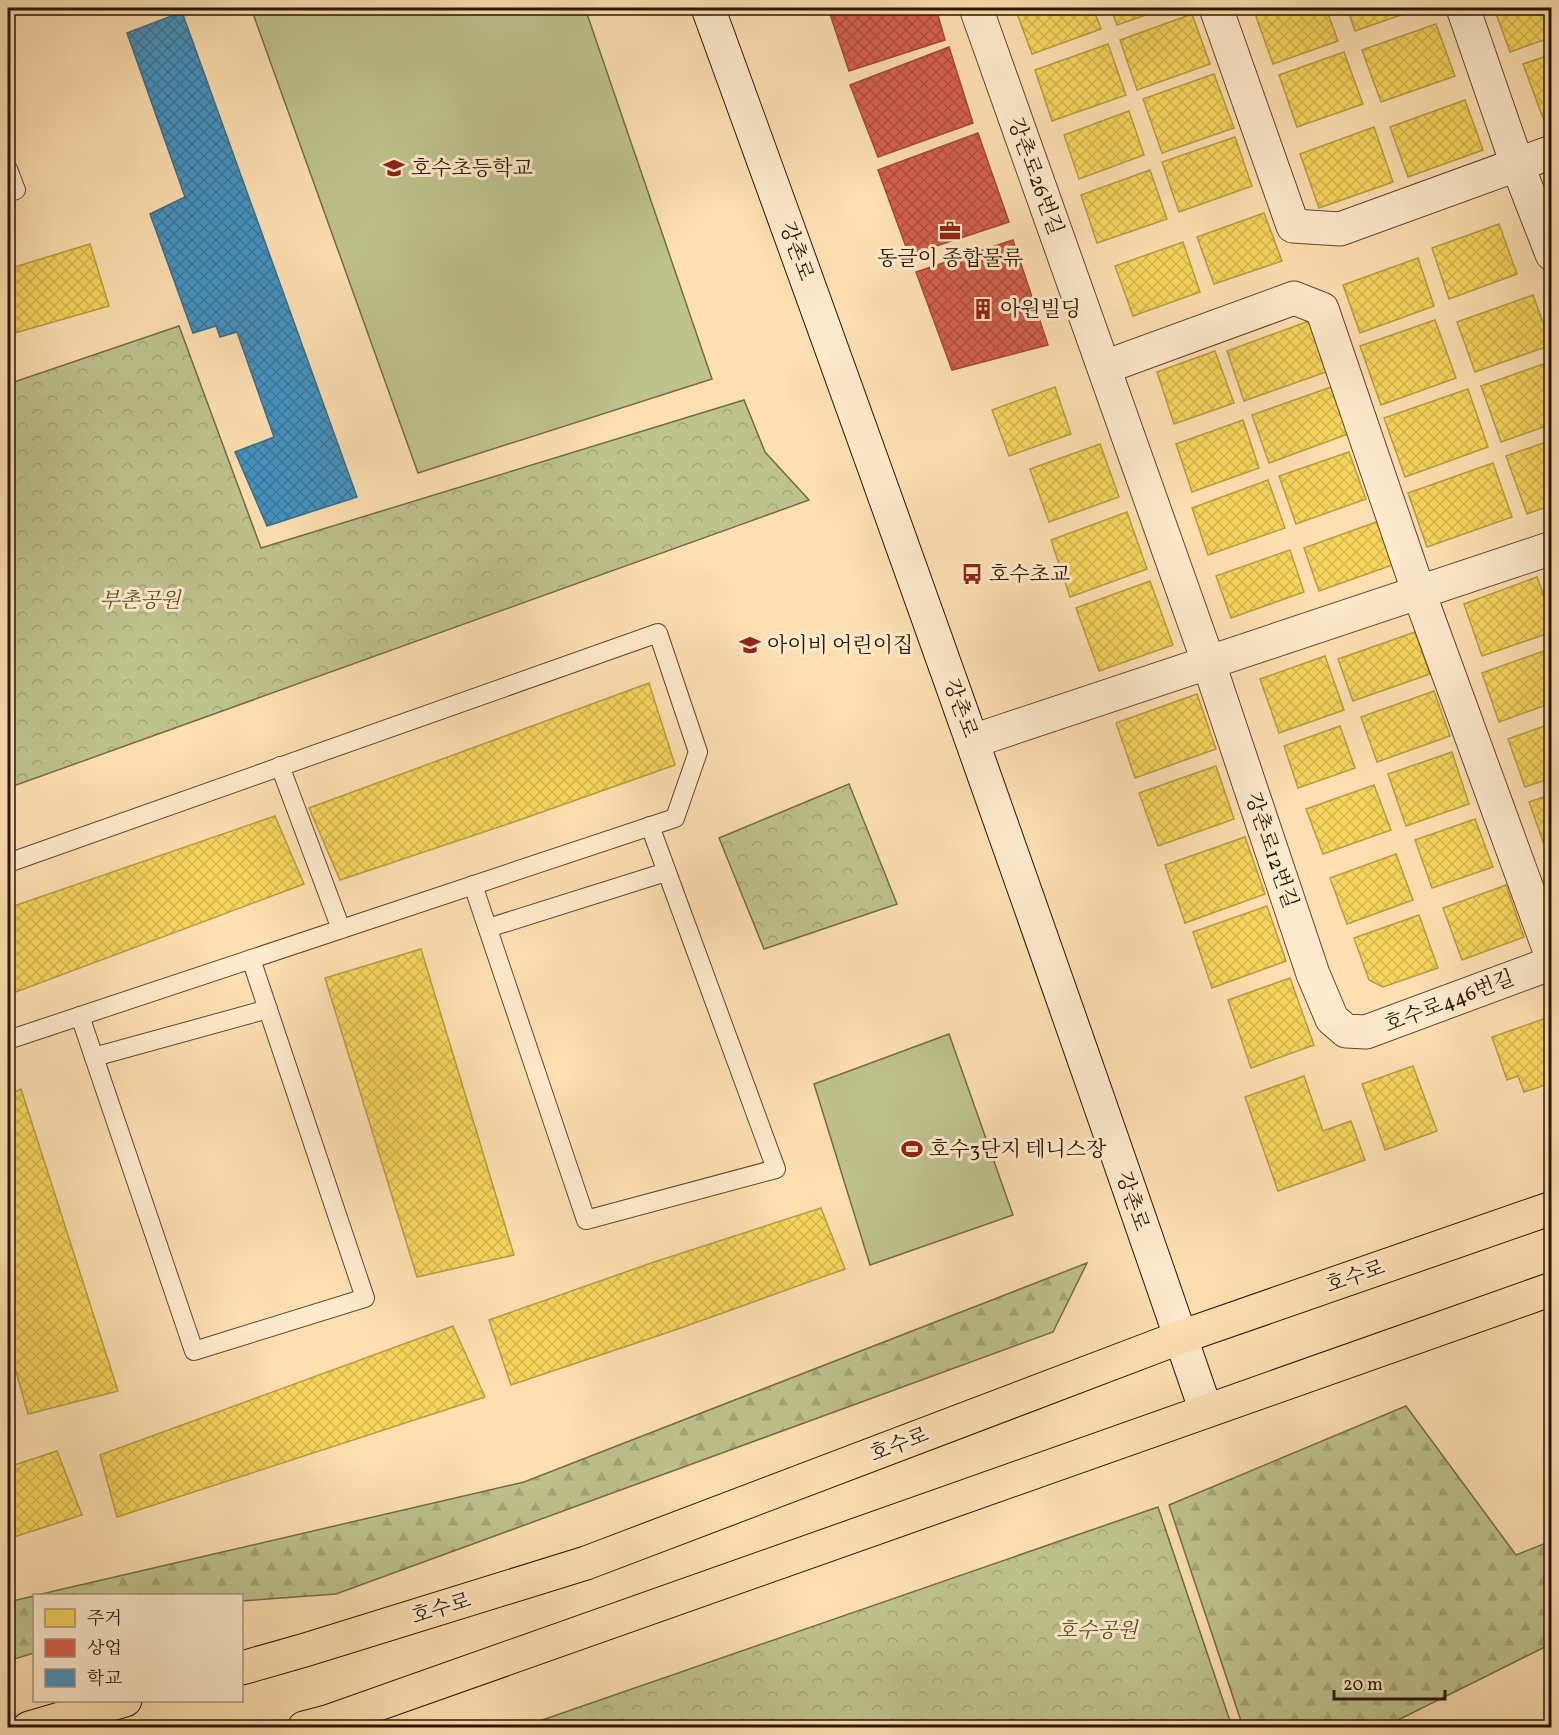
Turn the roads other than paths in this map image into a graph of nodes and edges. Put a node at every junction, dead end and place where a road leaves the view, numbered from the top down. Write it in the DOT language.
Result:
graph roads {
  1 [pos="708,8"];
  2 [pos="976,8"];
  3 [pos="1216,8"];
  4 [pos="1463,8"];
  5 [pos="1551,152"];
  6 [pos="1517,164"];
  7 [pos="8,169"];
  8 [pos="8,193"];
  9 [pos="1551,254"];
  10 [pos="1101,356"];
  11 [pos="1551,548"];
  12 [pos="1419,593"];
  13 [pos="1209,661"];
  14 [pos="973,741"];
  15 [pos="280,766"];
  16 [pos="650,826"];
  17 [pos="8,863"];
  18 [pos="666,872"];
  19 [pos="473,885"];
  20 [pos="488,928"];
  21 [pos="341,929"];
  22 [pos="1551,957"];
  23 [pos="250,959"];
  24 [pos="1551,963"];
  25 [pos="268,1009"];
  26 [pos="80,1016"];
  27 [pos="1346,1031"];
  28 [pos="8,1040"];
  29 [pos="94,1057"];
  30 [pos="1551,1208"];
  31 [pos="1551,1289"];
  32 [pos="1181,1337"];
  33 [pos="1206,1411"];
  34 [pos="243,1668"];
  35 [pos="121,1702"];
  36 [pos="29,1728"];
  37 [pos="304,1728"];
  1 -- 14 [label="street, 강촌로"];
  2 -- 10 [label="street, 강촌로26번길"];
  3 -- 6 [label="street"];
  4 -- 6 [label="street"];
  5 -- 6 [label="street"];
  6 -- 9 [label="street"];
  7 -- 8 [label="lane"];
  10 -- 12 [label="street"];
  10 -- 13 [label="street, 강촌로12번길"];
  11 -- 12 [label="street"];
  12 -- 13 [label="street"];
  12 -- 22 [label="street"];
  13 -- 14 [label="street"];
  13 -- 27 [label="street, 강촌로12번길"];
  14 -- 32 [label="street, 강촌로"];
  15 -- 16 [label="lane"];
  15 -- 17 [label="lane"];
  15 -- 21 [label="lane"];
  16 -- 18 [label="lane"];
  16 -- 19 [label="lane"];
  18 -- 20 [label="lane"];
  18 -- 20 [label="lane"];
  19 -- 20 [label="lane"];
  19 -- 21 [label="lane"];
  21 -- 23 [label="lane"];
  23 -- 25 [label="lane"];
  23 -- 26 [label="lane"];
  24 -- 27 [label="street, 호수로446번길"];
  25 -- 29 [label="lane"];
  25 -- 29 [label="lane"];
  26 -- 28 [label="lane"];
  26 -- 29 [label="lane"];
  30 -- 32 [label="main road, 호수로"];
  31 -- 33 [label="main road"];
  32 -- 33 [label="street, 강촌로"];
  32 -- 34 [label="main road, 호수로"];
  33 -- 37 [label="main road"];
  35 -- 36 [label="main road"];
}
